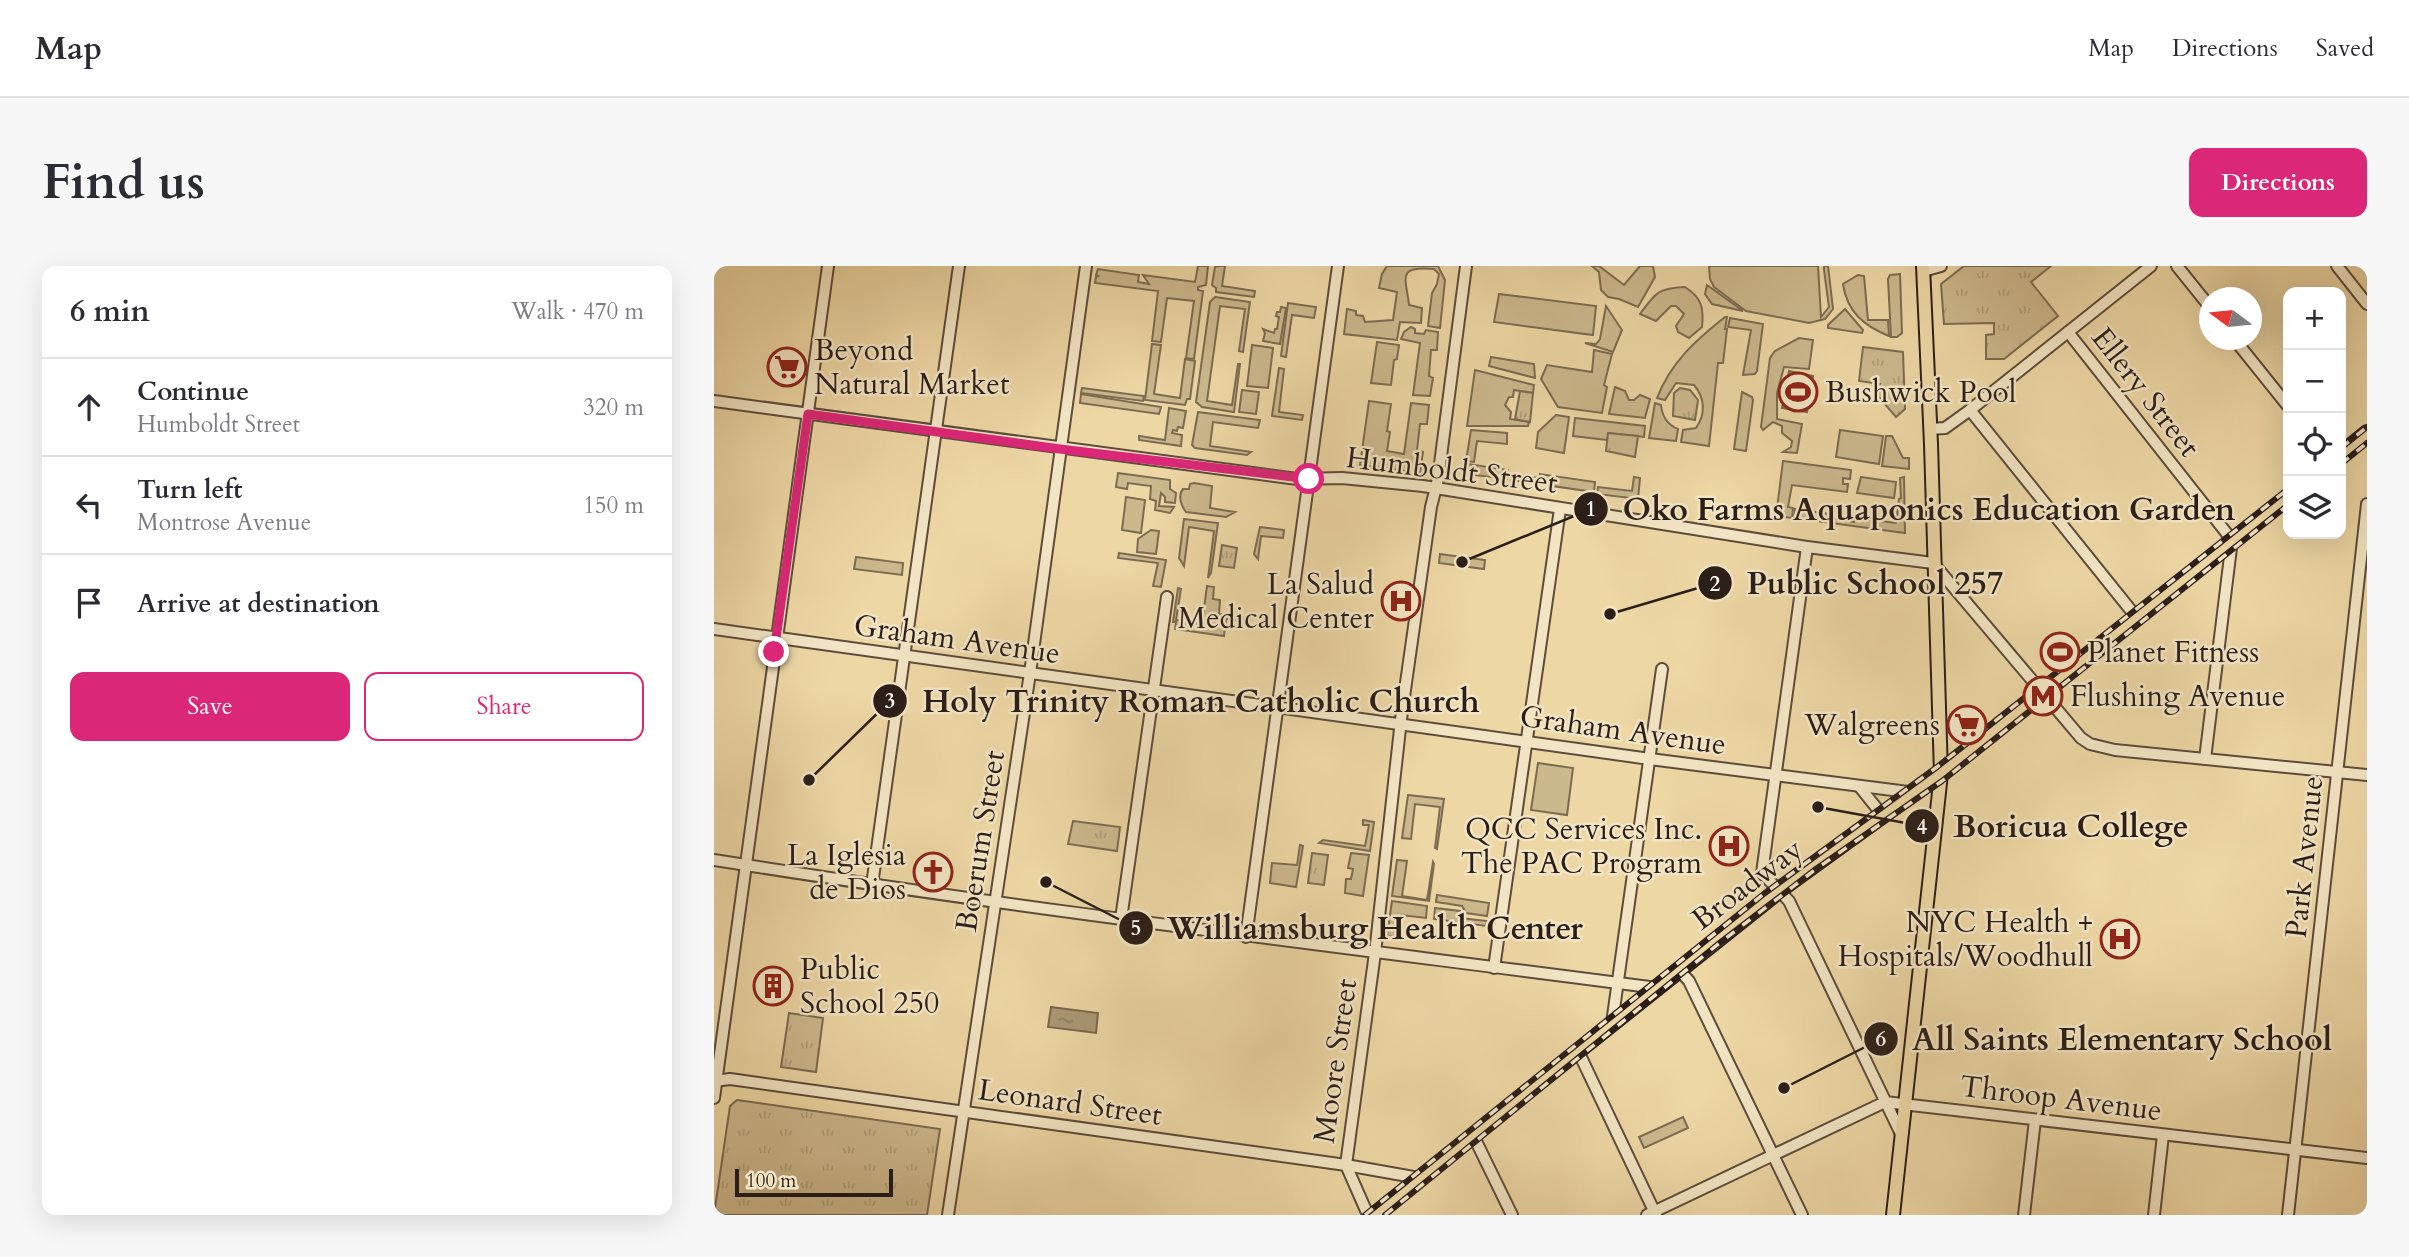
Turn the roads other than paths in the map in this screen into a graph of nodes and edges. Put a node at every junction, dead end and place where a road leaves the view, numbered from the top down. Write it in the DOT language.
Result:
graph roads {
  1 [pos="828,266"];
  2 [pos="959,266"];
  3 [pos="1086,266"];
  4 [pos="1338,266"];
  5 [pos="1466,266"];
  6 [pos="1474,266"];
  7 [pos="1941,266"];
  8 [pos="2151,266"];
  9 [pos="2177,266"];
  10 [pos="2337,266"];
  11 [pos="1923,268"];
  12 [pos="1465,286"];
  13 [pos="2199,293"];
  14 [pos="2367,304"];
  15 [pos="2068,332"];
  16 [pos="2243,350"];
  17 [pos="2283,400"];
  18 [pos="714,401"];
  19 [pos="1970,411"];
  20 [pos="808,414"];
  21 [pos="1930,429"];
  22 [pos="936,432"];
  23 [pos="2366,435"];
  24 [pos="1060,449"];
  25 [pos="2346,449"];
  26 [pos="1309,479"];
  27 [pos="1436,489"];
  28 [pos="2283,499"];
  29 [pos="2367,504"];
  30 [pos="1560,509"];
  31 [pos="2232,540"];
  32 [pos="1807,547"];
  33 [pos="1933,563"];
  34 [pos="1167,597"];
  35 [pos="2137,618"];
  36 [pos="714,629"];
  37 [pos="776,638"];
  38 [pos="905,657"];
  39 [pos="1662,669"];
  40 [pos="1030,673"];
  41 [pos="1153,690"];
  42 [pos="2043,694"];
  43 [pos="1278,708"];
  44 [pos="1401,725"];
  45 [pos="1527,741"];
  46 [pos="2205,759"];
  47 [pos="1650,760"];
  48 [pos="2338,772"];
  49 [pos="1941,774"];
  50 [pos="1775,775"];
  51 [pos="2367,775"];
  52 [pos="1859,786"];
  53 [pos="1916,793"];
  54 [pos="1883,817"];
  55 [pos="714,860"];
  56 [pos="746,865"];
  57 [pos="872,885"];
  58 [pos="1779,891"];
  59 [pos="995,902"];
  60 [pos="1121,919"];
  61 [pos="1246,937"];
  62 [pos="1375,953"];
  63 [pos="1494,968"];
  64 [pos="1679,970"];
  65 [pos="1618,983"];
  66 [pos="1657,988"];
  67 [pos="1612,1023"];
  68 [pos="1578,1051"];
  69 [pos="715,1081"];
  70 [pos="714,1098"];
  71 [pos="1885,1102"];
  72 [pos="1906,1105"];
  73 [pos="964,1111"];
  74 [pos="2035,1120"];
  75 [pos="1473,1135"];
  76 [pos="2163,1135"];
  77 [pos="1902,1136"];
  78 [pos="2295,1150"];
  79 [pos="1772,1156"];
  80 [pos="2367,1158"];
  81 [pos="1346,1165"];
  82 [pos="1419,1178"];
  83 [pos="1653,1214"];
  84 [pos="948,1215"];
  85 [pos="1371,1215"];
  86 [pos="1512,1215"];
  87 [pos="1802,1215"];
  88 [pos="1893,1215"];
  89 [pos="2024,1215"];
  90 [pos="2154,1215"];
  91 [pos="2288,1215"];
  1 -- 20 [label="street"];
  2 -- 22 [label="street"];
  3 -- 24 [label="street, Boerum Street"];
  4 -- 26 [label="street"];
  5 -- 12 [label="street, Moore Street"];
  6 -- 12 [label="street, Moore Street"];
  7 -- 11 [label="street"];
  8 -- 15 [label="street"];
  9 -- 13 [label="street"];
  10 -- 14 [label="street"];
  11 -- 21 [label="main road"];
  12 -- 27 [label="street, Moore Street"];
  15 -- 19 [label="street"];
  15 -- 31 [label="street, Ellery Street"];
  16 -- 17 [label="street"];
  18 -- 20 [label="street, Humboldt Street"];
  19 -- 21 [label="street"];
  19 -- 35 [label="street"];
  20 -- 22 [label="street, Humboldt Street"];
  20 -- 37 [label="street"];
  21 -- 33 [label="main road"];
  22 -- 24 [label="street, Humboldt Street"];
  22 -- 38 [label="street"];
  23 -- 25 [label="main road"];
  24 -- 26 [label="street, Humboldt Street"];
  24 -- 40 [label="street, Boerum Street"];
  26 -- 27 [label="street, Humboldt Street"];
  26 -- 43 [label="street"];
  27 -- 30 [label="street, Humboldt Street"];
  27 -- 44 [label="street, Moore Street"];
  28 -- 31 [label="main road, Broadway"];
  29 -- 48 [label="street, Park Avenue"];
  30 -- 32 [label="street, Humboldt Street"];
  30 -- 45 [label="street"];
  31 -- 35 [label="main road, Broadway"];
  31 -- 46 [label="street"];
  32 -- 33 [label="street, Humboldt Street"];
  32 -- 50 [label="street"];
  33 -- 42 [label="street"];
  33 -- 49 [label="main road"];
  34 -- 41 [label="street"];
  35 -- 42 [label="main road, Broadway"];
  36 -- 37 [label="street, Graham Avenue"];
  37 -- 38 [label="street, Graham Avenue"];
  37 -- 56 [label="street"];
  38 -- 40 [label="street, Graham Avenue"];
  38 -- 57 [label="street"];
  39 -- 47 [label="street"];
  40 -- 41 [label="street, Graham Avenue"];
  40 -- 59 [label="street, Boerum Street"];
  41 -- 43 [label="street, Graham Avenue"];
  41 -- 60 [label="street"];
  42 -- 46 [label="street"];
  42 -- 49 [label="main road, Broadway"];
  43 -- 44 [label="street, Graham Avenue"];
  43 -- 61 [label="street"];
  44 -- 45 [label="street, Graham Avenue"];
  44 -- 62 [label="street, Moore Street"];
  45 -- 47 [label="street, Graham Avenue"];
  45 -- 63 [label="street"];
  46 -- 48 [label="street"];
  47 -- 50 [label="street, Graham Avenue"];
  47 -- 65 [label="street"];
  48 -- 51 [label="street"];
  48 -- 78 [label="street, Park Avenue"];
  49 -- 53 [label="main road, Broadway"];
  49 -- 72 [label="main road"];
  50 -- 52 [label="street, Graham Avenue"];
  50 -- 58 [label="street"];
  52 -- 53 [label="street, Graham Avenue"];
  52 -- 54 [label="street"];
  53 -- 54 [label="main road, Broadway"];
  54 -- 58 [label="main road, Broadway"];
  55 -- 56 [label="street"];
  56 -- 57 [label="street"];
  56 -- 69 [label="street"];
  57 -- 59 [label="street"];
  58 -- 64 [label="main road, Broadway"];
  58 -- 71 [label="street"];
  59 -- 60 [label="street"];
  59 -- 73 [label="street, Boerum Street"];
  60 -- 61 [label="street"];
  61 -- 62 [label="street"];
  62 -- 63 [label="street"];
  62 -- 81 [label="street, Moore Street"];
  63 -- 65 [label="street"];
  64 -- 66 [label="main road, Broadway"];
  64 -- 79 [label="street"];
  65 -- 66 [label="street"];
  65 -- 67 [label="street"];
  66 -- 67 [label="main road, Broadway"];
  67 -- 68 [label="main road, Broadway"];
  68 -- 75 [label="main road, Broadway"];
  68 -- 83 [label="street"];
  69 -- 70 [label="street"];
  69 -- 73 [label="street, Leonard Street"];
  71 -- 72 [label="street, Throop Avenue"];
  71 -- 77 [label="street"];
  71 -- 79 [label="street"];
  72 -- 74 [label="street, Throop Avenue"];
  72 -- 77 [label="main road"];
  73 -- 81 [label="street, Leonard Street"];
  73 -- 84 [label="street, Boerum Street"];
  74 -- 76 [label="street, Throop Avenue"];
  74 -- 89 [label="street"];
  75 -- 82 [label="main road, Broadway"];
  75 -- 86 [label="street"];
  76 -- 78 [label="street, Throop Avenue"];
  76 -- 90 [label="street"];
  77 -- 88 [label="main road"];
  78 -- 80 [label="street, Throop Avenue"];
  78 -- 91 [label="street, Park Avenue"];
  79 -- 83 [label="street"];
  79 -- 87 [label="street"];
  81 -- 82 [label="street, Leonard Street"];
  81 -- 85 [label="street, Moore Street"];
  82 -- 85 [label="main road, Broadway"];
}
